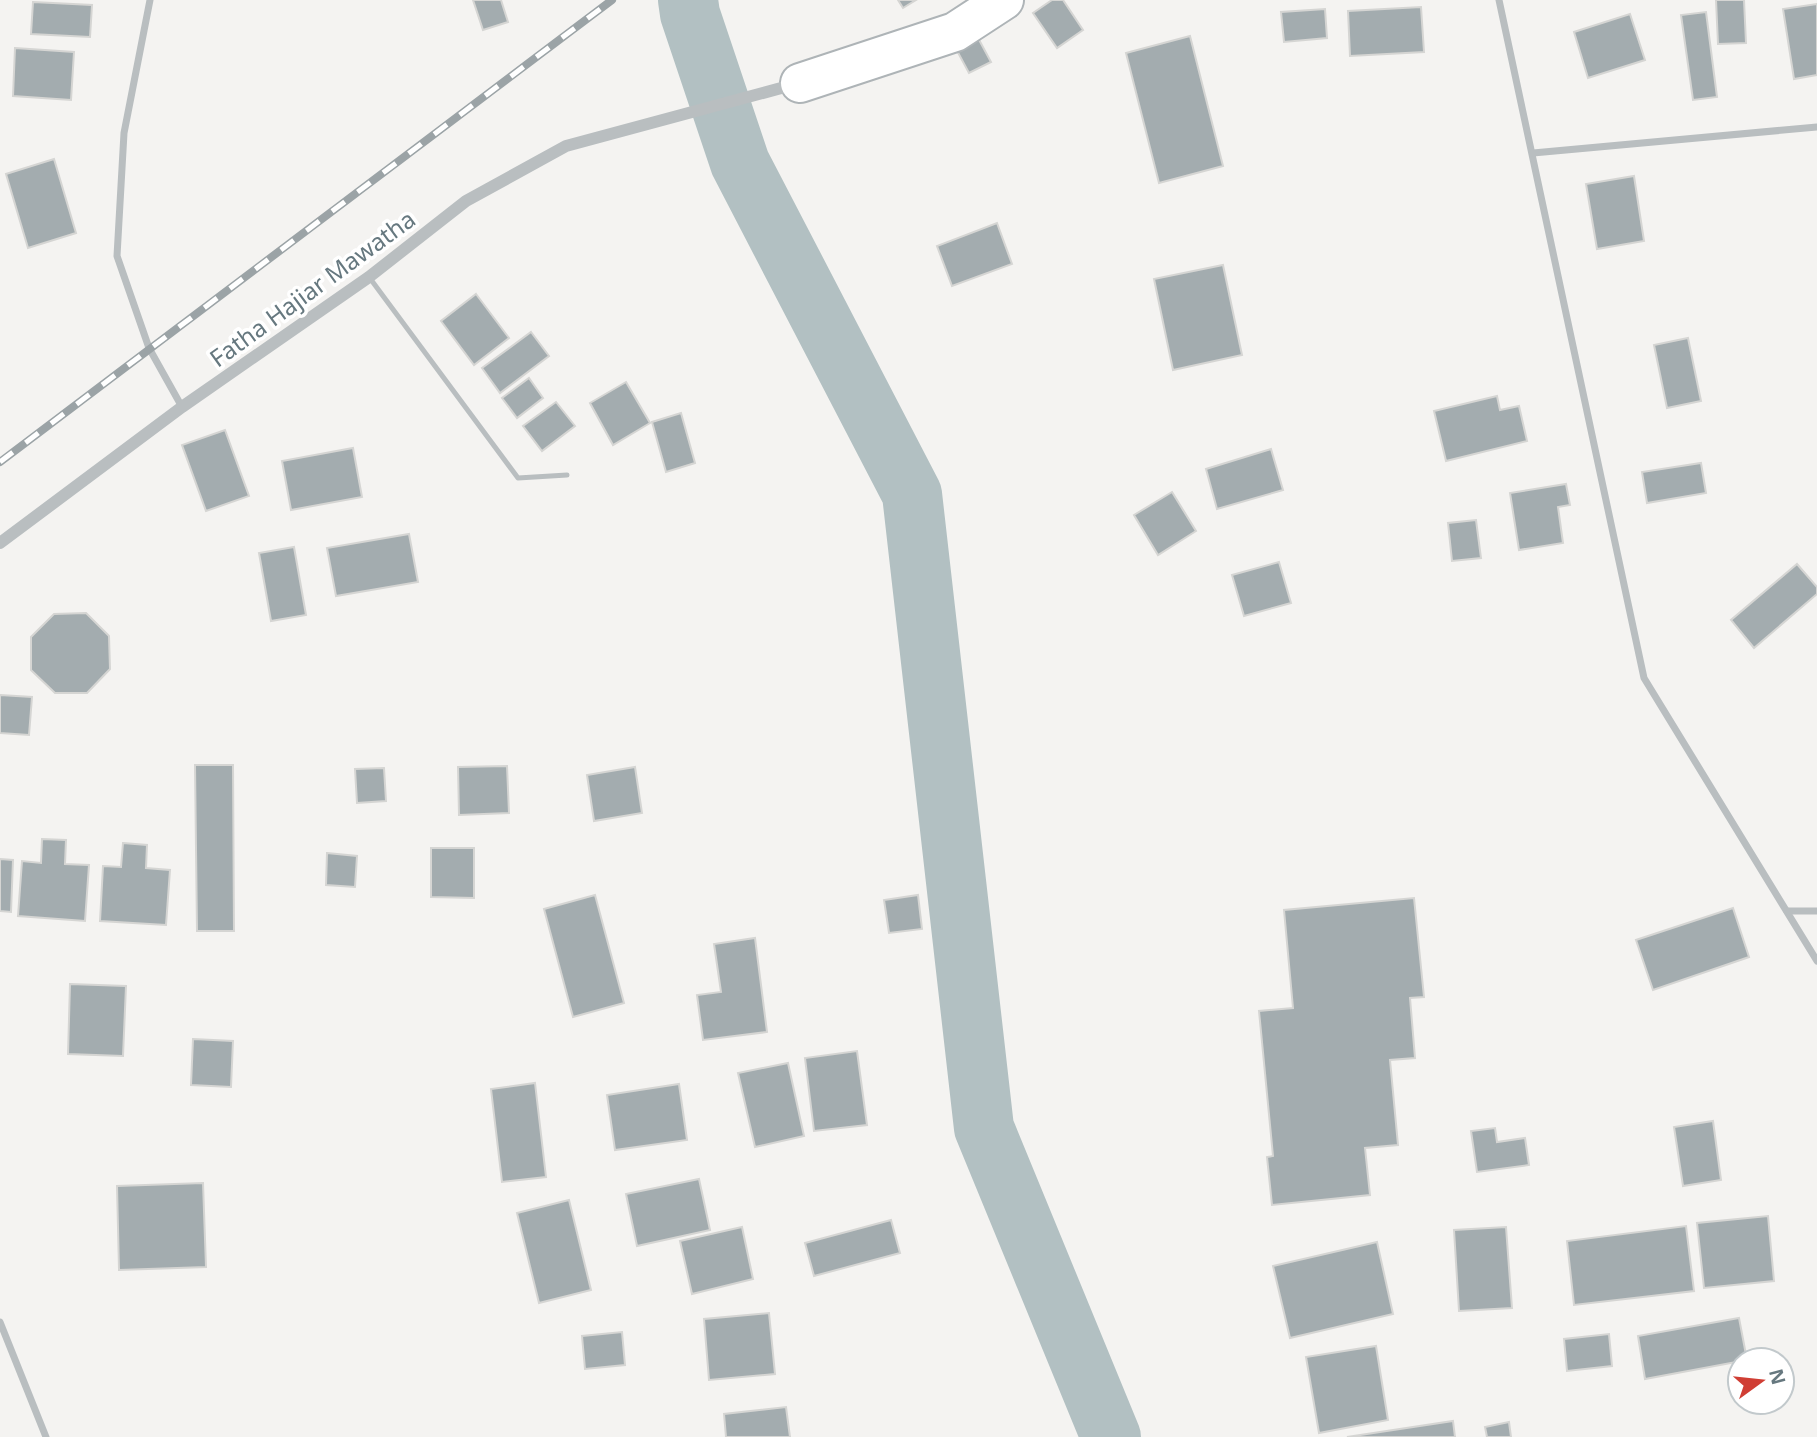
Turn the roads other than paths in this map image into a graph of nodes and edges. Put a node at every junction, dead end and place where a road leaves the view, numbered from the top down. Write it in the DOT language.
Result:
graph roads {
  1 [pos="150,0"];
  2 [pos="1004,0"];
  3 [pos="1499,0"];
  4 [pos="800,83"];
  5 [pos="1817,127"];
  6 [pos="1533,153"];
  7 [pos="369,277"];
  8 [pos="182,407"];
  9 [pos="567,475"];
  10 [pos="0,543"];
  11 [pos="1787,911"];
  12 [pos="1817,911"];
  13 [pos="1817,961"];
  14 [pos="0,1322"];
  15 [pos="46,1437"];
  1 -- 8 [label="street"];
  2 -- 4 [label="main road"];
  3 -- 6 [label="street"];
  4 -- 7 [label="street, Fatha Hajiar Mawatha"];
  5 -- 6 [label="street"];
  6 -- 11 [label="street"];
  7 -- 8 [label="street, Fatha Hajiar Mawatha"];
  7 -- 9 [label="lane"];
  8 -- 10 [label="street, Fatha Hajiar Mawatha"];
  11 -- 12 [label="street"];
  11 -- 13 [label="street"];
  14 -- 15 [label="street"];
}
